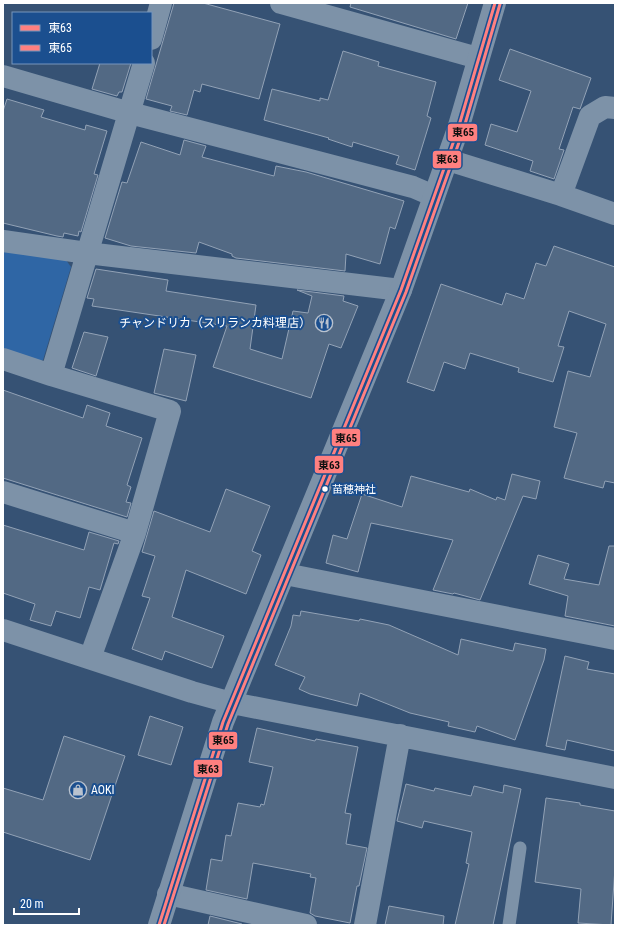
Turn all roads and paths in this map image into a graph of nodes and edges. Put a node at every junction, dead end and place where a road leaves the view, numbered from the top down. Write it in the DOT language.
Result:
graph roads {
  1 [pos="161,3"];
  2 [pos="280,3"];
  3 [pos="495,3"];
  4 [pos="152,35"];
  5 [pos="478,58"];
  6 [pos="144,64"];
  7 [pos="3,76"];
  8 [pos="615,108"];
  9 [pos="130,113"];
  10 [pos="448,160"];
  11 [pos="561,195"];
  12 [pos="434,196"];
  13 [pos="615,214"];
  14 [pos="3,241"];
  15 [pos="87,253"];
  16 [pos="401,290"];
  17 [pos="3,359"];
  18 [pos="51,375"];
  19 [pos="3,492"];
  20 [pos="135,533"];
  21 [pos="285,574"];
  22 [pos="3,630"];
  23 [pos="615,639"];
  24 [pos="90,658"];
  25 [pos="232,703"];
  26 [pos="400,735"];
  27 [pos="615,778"];
  28 [pos="520,848"];
  29 [pos="168,894"];
  30 [pos="159,925"];
  31 [pos="306,925"];
  32 [pos="365,925"];
  33 [pos="509,925"];
  1 -- 4 [label="street"];
  2 -- 5 [label="street"];
  3 -- 5 [label="street"];
  5 -- 10 [label="street"];
  6 -- 9 [label="street"];
  7 -- 9 [label="street"];
  8 -- 11 [label="street"];
  9 -- 12 [label="street"];
  9 -- 15 [label="street"];
  10 -- 11 [label="street"];
  10 -- 12 [label="street"];
  11 -- 13 [label="street"];
  12 -- 16 [label="street"];
  14 -- 15 [label="street"];
  15 -- 16 [label="street"];
  15 -- 18 [label="street"];
  16 -- 21 [label="street"];
  17 -- 18 [label="street"];
  18 -- 20 [label="street"];
  19 -- 20 [label="street"];
  20 -- 24 [label="street"];
  21 -- 23 [label="street"];
  21 -- 25 [label="street"];
  22 -- 24 [label="street"];
  24 -- 25 [label="street"];
  25 -- 26 [label="street"];
  25 -- 29 [label="street"];
  26 -- 27 [label="street"];
  26 -- 32 [label="street"];
  28 -- 33 [label="lane"];
  29 -- 30 [label="street"];
  29 -- 31 [label="street"];
}
